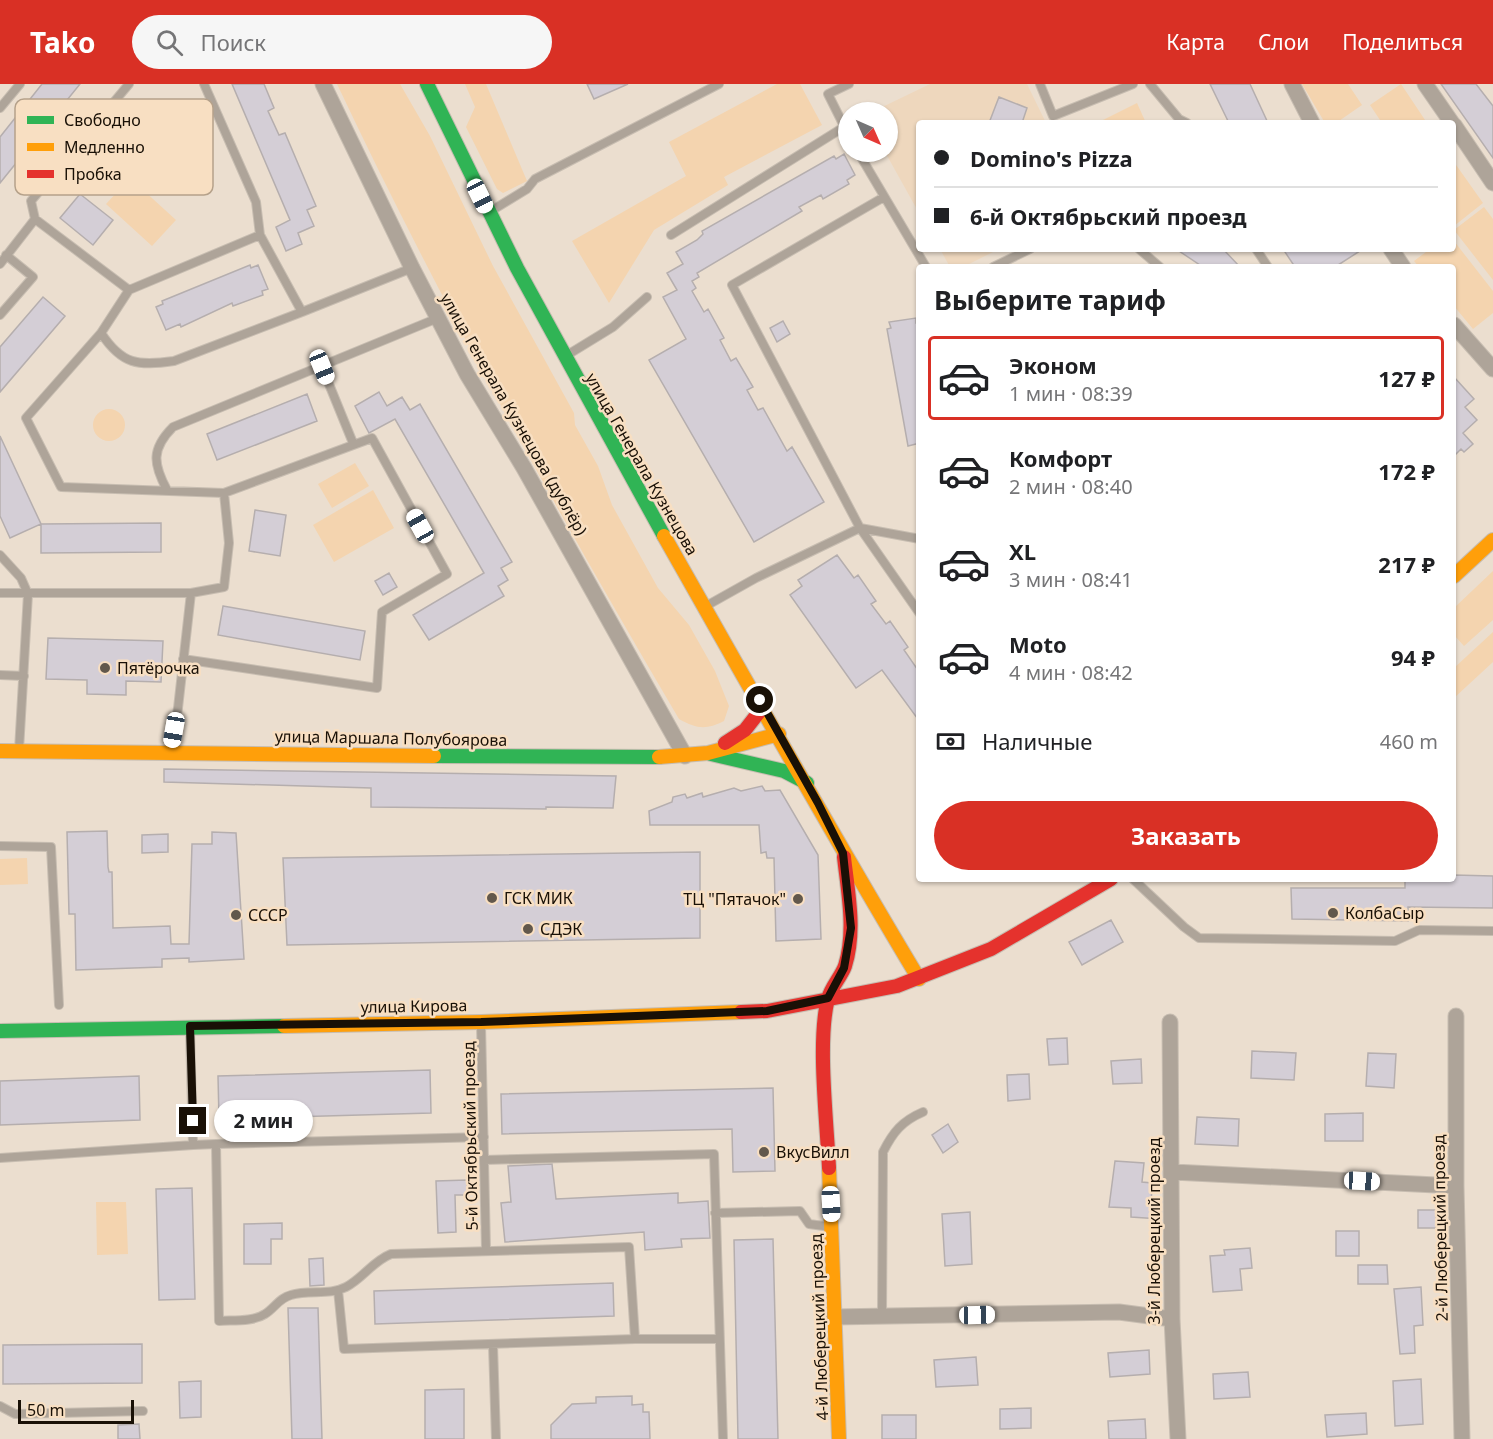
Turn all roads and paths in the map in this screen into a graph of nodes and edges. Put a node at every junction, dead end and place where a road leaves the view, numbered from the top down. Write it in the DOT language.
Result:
graph roads {
  1 [pos="20,84"];
  2 [pos="129,84"];
  3 [pos="204,84"];
  4 [pos="324,84"];
  5 [pos="427,84"];
  6 [pos="719,84"];
  7 [pos="849,84"];
  8 [pos="1040,84"];
  9 [pos="1133,84"];
  10 [pos="1150,84"];
  11 [pos="1292,84"];
  12 [pos="1425,84"];
  13 [pos="117,99"];
  14 [pos="211,99"];
  15 [pos="213,104"];
  16 [pos="0,108"];
  17 [pos="838,115"];
  18 [pos="1182,120"];
  19 [pos="1310,120"];
  20 [pos="1450,120"];
  21 [pos="1456,128"];
  22 [pos="838,131"];
  23 [pos="864,162"];
  24 [pos="1493,183"];
  25 [pos="37,195"];
  26 [pos="884,197"];
  27 [pos="488,213"];
  28 [pos="35,219"];
  29 [pos="260,235"];
  30 [pos="671,235"];
  31 [pos="916,250"];
  32 [pos="1024,252"];
  33 [pos="1142,252"];
  34 [pos="6,255"];
  35 [pos="0,264"];
  36 [pos="999,264"];
  37 [pos="1156,264"];
  38 [pos="412,268"];
  39 [pos="129,290"];
  40 [pos="647,297"];
  41 [pos="302,312"];
  42 [pos="0,315"];
  43 [pos="438,318"];
  44 [pos="1456,327"];
  45 [pos="101,333"];
  46 [pos="562,358"];
  47 [pos="322,367"];
  48 [pos="1493,369"];
  49 [pos="353,443"];
  50 [pos="167,490"];
  51 [pos="224,493"];
  52 [pos="860,528"];
  53 [pos="916,538"];
  54 [pos="1493,540"];
  55 [pos="0,555"];
  56 [pos="1456,574"];
  57 [pos="191,592"];
  58 [pos="0,593"];
  59 [pos="28,594"];
  60 [pos="705,607"];
  61 [pos="916,608"];
  62 [pos="183,659"];
  63 [pos="0,675"];
  64 [pos="24,676"];
  65 [pos="763,707"];
  66 [pos="779,734"];
  67 [pos="0,751"];
  68 [pos="171,751"];
  69 [pos="19,752"];
  70 [pos="708,753"];
  71 [pos="686,756"];
  72 [pos="807,783"];
  73 [pos="0,846"];
  74 [pos="843,853"];
  75 [pos="1106,882"];
  76 [pos="1136,882"];
  77 [pos="1493,931"];
  78 [pos="919,979"];
  79 [pos="828,998"];
  80 [pos="59,1005"];
  81 [pos="1456,1016"];
  82 [pos="481,1022"];
  83 [pos="1170,1022"];
  84 [pos="190,1026"];
  85 [pos="0,1031"];
  86 [pos="923,1112"];
  87 [pos="484,1137"];
  88 [pos="216,1144"];
  89 [pos="193,1145"];
  90 [pos="0,1158"];
  91 [pos="484,1160"];
  92 [pos="1173,1172"];
  93 [pos="1456,1186"];
  94 [pos="715,1213"];
  95 [pos="832,1227"];
  96 [pos="486,1250"];
  97 [pos="338,1290"];
  98 [pos="882,1316"];
  99 [pos="833,1317"];
  100 [pos="1172,1319"];
  101 [pos="635,1339"];
  102 [pos="719,1339"];
  103 [pos="493,1345"];
  104 [pos="0,1406"];
  105 [pos="143,1411"];
  106 [pos="496,1439"];
  107 [pos="723,1439"];
  108 [pos="839,1439"];
  109 [pos="1178,1439"];
  110 [pos="1462,1439"];
  1 -- 16 [label="lane"];
  2 -- 13 [label="lane"];
  3 -- 14 [label="lane"];
  4 -- 38 [label="street, улица Генерала Кузнецова (дублёр)"];
  5 -- 27 [label="main road, улица Генерала Кузнецова"];
  6 -- 27 [label="lane"];
  7 -- 17 [label="lane"];
  8 -- 9 [label="lane"];
  10 -- 18 [label="lane"];
  11 -- 19 [label="street"];
  12 -- 20 [label="street"];
  15 -- 29 [label="lane"];
  21 -- 24 [label="street"];
  22 -- 30 [label="lane"];
  23 -- 26 [label="lane"];
  25 -- 28 [label="lane"];
  26 -- 31 [label="lane"];
  26 -- 52 [label="lane"];
  27 -- 46 [label="main road, улица Генерала Кузнецова"];
  28 -- 34 [label="lane"];
  28 -- 39 [label="lane"];
  29 -- 39 [label="lane"];
  29 -- 41 [label="lane"];
  32 -- 36 [label="lane"];
  33 -- 37 [label="lane"];
  34 -- 35 [label="lane"];
  34 -- 42 [label="lane"];
  38 -- 41 [label="lane"];
  38 -- 43 [label="street, улица Генерала Кузнецова (дублёр)"];
  39 -- 45 [label="lane"];
  40 -- 46 [label="lane"];
  41 -- 45 [label="lane"];
  43 -- 47 [label="lane"];
  43 -- 71 [label="street, улица Генерала Кузнецова (дублёр)"];
  44 -- 48 [label="street"];
  45 -- 50 [label="lane"];
  46 -- 60 [label="main road, улица Генерала Кузнецова"];
  47 -- 49 [label="lane"];
  47 -- 50 [label="lane"];
  49 -- 51 [label="lane"];
  49 -- 62 [label="lane"];
  50 -- 51 [label="lane"];
  51 -- 57 [label="lane"];
  52 -- 53 [label="lane"];
  52 -- 60 [label="lane"];
  52 -- 61 [label="lane"];
  54 -- 56 [label="main road"];
  55 -- 59 [label="lane"];
  57 -- 59 [label="lane"];
  57 -- 62 [label="lane"];
  58 -- 59 [label="lane"];
  59 -- 64 [label="lane"];
  60 -- 65 [label="main road, улица Генерала Кузнецова"];
  62 -- 68 [label="lane"];
  63 -- 64 [label="lane"];
  64 -- 69 [label="lane"];
  65 -- 66 [label="main road, улица Генерала Кузнецова"];
  65 -- 70 [label="main road"];
  66 -- 70 [label="main road, улица Маршала Полубоярова"];
  66 -- 72 [label="main road, улица Генерала Кузнецова"];
  67 -- 69 [label="main road, улица Маршала Полубоярова"];
  68 -- 69 [label="main road, улица Маршала Полубоярова"];
  68 -- 71 [label="main road, улица Маршала Полубоярова"];
  70 -- 71 [label="main road, улица Маршала Полубоярова"];
  70 -- 72 [label="main road"];
  72 -- 74 [label="main road, улица Генерала Кузнецова"];
  73 -- 80 [label="lane"];
  74 -- 78 [label="main road, улица Генерала Кузнецова"];
  74 -- 79 [label="main road, улица Генерала Кузнецова"];
  75 -- 78 [label="main road, улица Кирова"];
  76 -- 77 [label="lane"];
  78 -- 79 [label="main road, улица Кирова"];
  79 -- 82 [label="main road, улица Кирова"];
  79 -- 95 [label="main road, 4-й Люберецкий проезд"];
  81 -- 93 [label="street, 2-й Люберецкий проезд"];
  82 -- 84 [label="main road, улица Кирова"];
  82 -- 87 [label="lane, 5-й Октябрьский проезд"];
  83 -- 92 [label="street, 3-й Люберецкий проезд"];
  84 -- 85 [label="main road, улица Кирова"];
  84 -- 89 [label="lane"];
  86 -- 98 [label="lane"];
  87 -- 88 [label="lane"];
  87 -- 91 [label="lane, 5-й Октябрьский проезд"];
  88 -- 89 [label="lane"];
  88 -- 97 [label="lane"];
  89 -- 90 [label="lane"];
  91 -- 94 [label="lane"];
  91 -- 96 [label="lane, 5-й Октябрьский проезд"];
  92 -- 93 [label="street"];
  92 -- 100 [label="street, 3-й Люберецкий проезд"];
  93 -- 110 [label="street, 2-й Люберецкий проезд"];
  94 -- 95 [label="lane"];
  94 -- 102 [label="lane"];
  95 -- 99 [label="main road, 4-й Люберецкий проезд"];
  96 -- 97 [label="lane"];
  96 -- 101 [label="lane"];
  97 -- 103 [label="lane"];
  98 -- 99 [label="street"];
  98 -- 100 [label="street"];
  99 -- 108 [label="main road, 4-й Люберецкий проезд"];
  100 -- 109 [label="street, 3-й Люберецкий проезд"];
  101 -- 102 [label="lane"];
  101 -- 103 [label="lane"];
  102 -- 107 [label="lane"];
  103 -- 106 [label="lane"];
  104 -- 105 [label="lane"];
}
